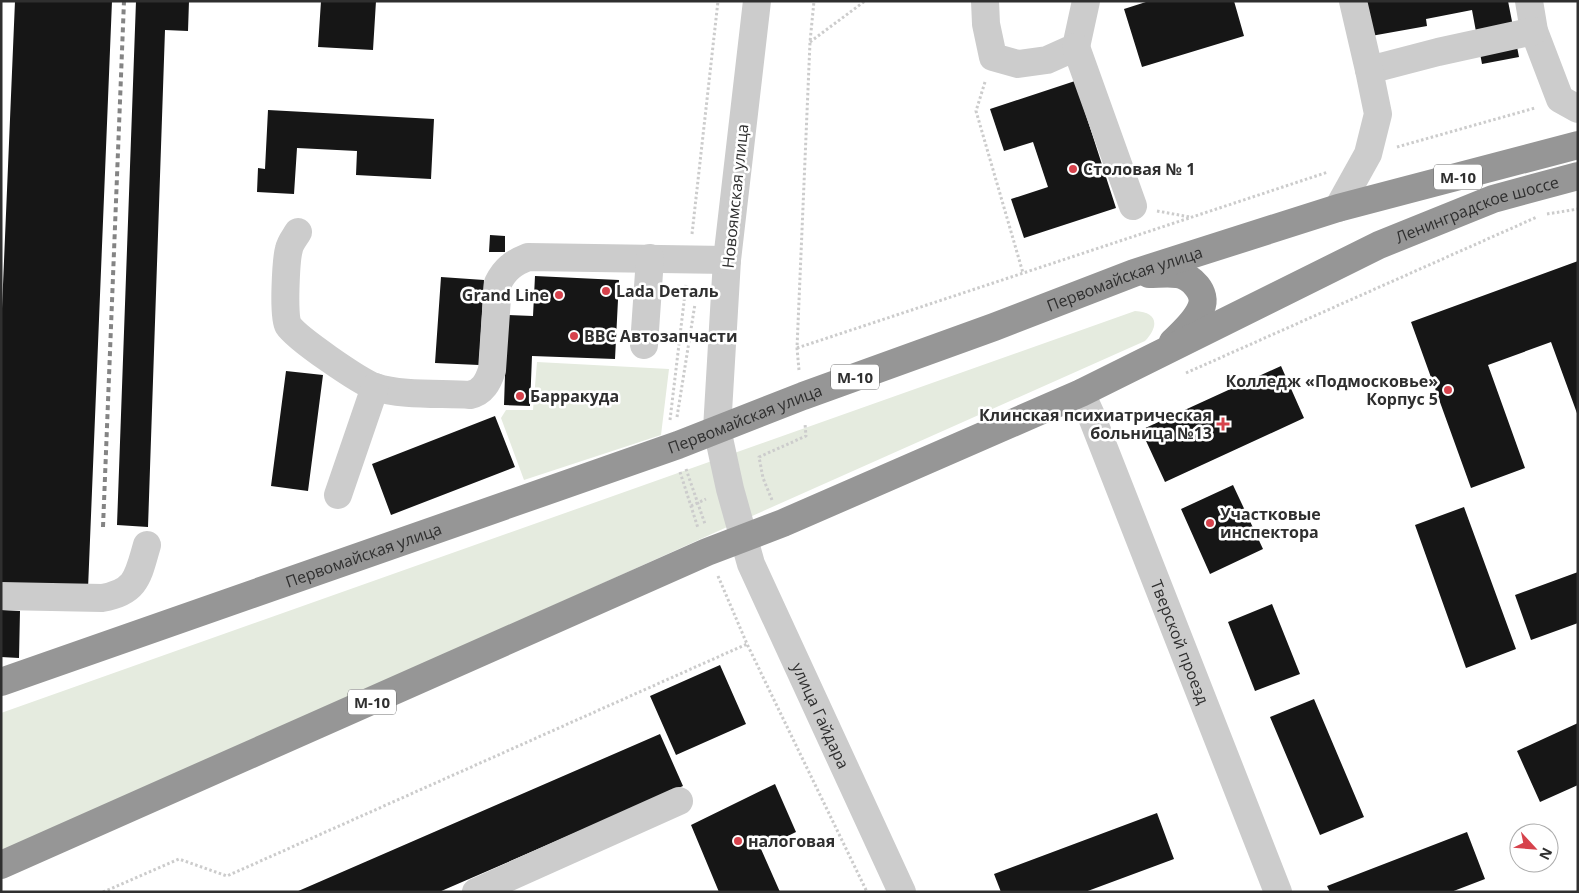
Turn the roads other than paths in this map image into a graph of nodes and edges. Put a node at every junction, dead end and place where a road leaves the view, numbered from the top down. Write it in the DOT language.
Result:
graph roads {
  1 [pos="757,1"];
  2 [pos="984,1"];
  3 [pos="1086,1"];
  4 [pos="1352,1"];
  5 [pos="1529,1"];
  6 [pos="1534,31"];
  7 [pos="1076,47"];
  8 [pos="1369,70"];
  9 [pos="1569,104"];
  10 [pos="1578,145"];
  11 [pos="1578,176"];
  12 [pos="1133,206"];
  13 [pos="1338,208"];
  14 [pos="298,232"];
  15 [pos="650,258"];
  16 [pos="727,260"];
  17 [pos="1134,273"];
  18 [pos="644,345"];
  19 [pos="1164,352"];
  20 [pos="375,387"];
  21 [pos="1081,393"];
  22 [pos="717,429"];
  23 [pos="338,495"];
  24 [pos="147,545"];
  25 [pos="747,551"];
  26 [pos="1,596"];
  27 [pos="1,682"];
  28 [pos="680,801"];
  29 [pos="1,865"];
  30 [pos="476,892"];
  31 [pos="902,892"];
  32 [pos="1278,892"];
  1 -- 16 [label="street, Новоямская улица"];
  2 -- 7 [label="street"];
  3 -- 7 [label="street"];
  4 -- 8 [label="street"];
  5 -- 6 [label="street"];
  6 -- 8 [label="street"];
  6 -- 9 [label="street"];
  7 -- 12 [label="street"];
  8 -- 13 [label="street"];
  10 -- 13 [label="highway, Первомайская улица / М-10"];
  11 -- 19 [label="highway, Ленинградское шоссе / М-10"];
  13 -- 17 [label="highway, Первомайская улица / М-10"];
  14 -- 20 [label="street"];
  15 -- 16 [label="street"];
  15 -- 18 [label="street"];
  15 -- 20 [label="street"];
  16 -- 22 [label="street, Новоямская улица"];
  17 -- 19 [label="highway"];
  17 -- 22 [label="highway, Первомайская улица / М-10"];
  19 -- 21 [label="highway, М-10"];
  20 -- 23 [label="street"];
  21 -- 25 [label="highway, М-10"];
  21 -- 32 [label="street, Тверской проезд"];
  22 -- 25 [label="street, Новоямская улица"];
  22 -- 27 [label="highway, Первомайская улица / М-10"];
  24 -- 26 [label="street"];
  25 -- 29 [label="highway, М-10"];
  25 -- 31 [label="street, улица Гайдара"];
  28 -- 30 [label="street"];
}
